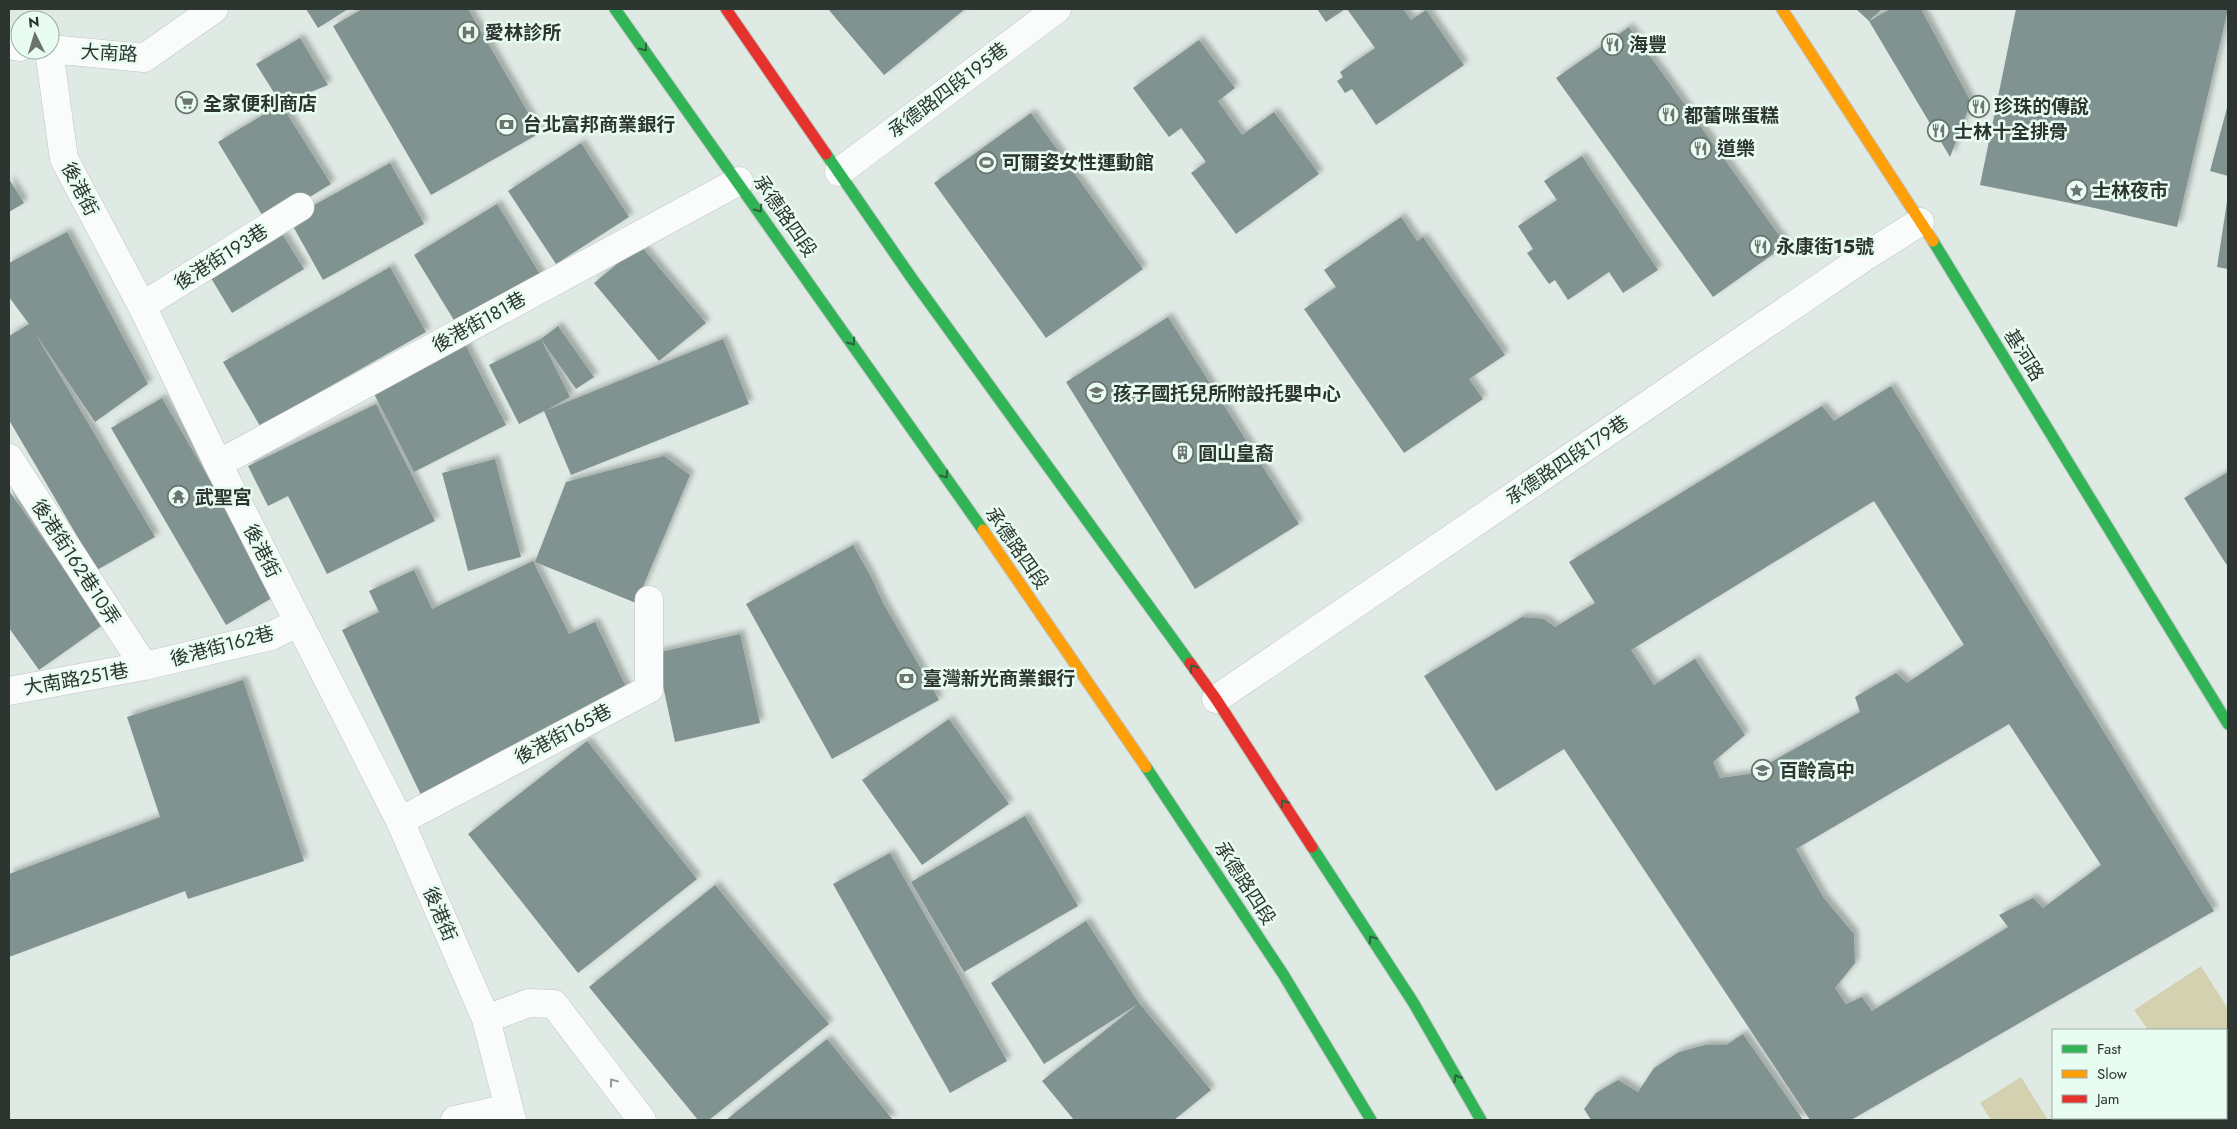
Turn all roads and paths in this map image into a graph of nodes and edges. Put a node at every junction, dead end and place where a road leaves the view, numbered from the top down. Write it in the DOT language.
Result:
graph roads {
  1 [pos="214,9"];
  2 [pos="615,9"];
  3 [pos="726,9"];
  4 [pos="1057,9"];
  5 [pos="1782,9"];
  6 [pos="60,51"];
  7 [pos="50,60"];
  8 [pos="839,172"];
  9 [pos="739,181"];
  10 [pos="300,207"];
  11 [pos="1920,222"];
  12 [pos="142,306"];
  13 [pos="9,458"];
  14 [pos="218,464"];
  15 [pos="649,600"];
  16 [pos="299,622"];
  17 [pos="144,666"];
  18 [pos="9,691"];
  19 [pos="1216,699"];
  20 [pos="2228,724"];
  21 [pos="400,821"];
  22 [pos="486,1019"];
  23 [pos="511,1114"];
  24 [pos="455,1120"];
  25 [pos="642,1120"];
  26 [pos="1371,1120"];
  27 [pos="1481,1120"];
  1 -- 6 [label="street, 大南路"];
  2 -- 9 [label="main road, 承德路四段, one-way"];
  3 -- 8 [label="main road"];
  4 -- 8 [label="street, 承德路四段195巷"];
  5 -- 11 [label="main road, 基河路"];
  7 -- 12 [label="street, 後港街"];
  19 -- 8 [label="main road, one-way"];
  9 -- 14 [label="street, 後港街181巷"];
  9 -- 26 [label="main road, 承德路四段, one-way"];
  10 -- 12 [label="street, 後港街193巷"];
  11 -- 19 [label="street, 承德路四段179巷"];
  11 -- 20 [label="main road, 基河路"];
  12 -- 14 [label="street, 後港街"];
  13 -- 17 [label="street, 後港街162巷10弄"];
  14 -- 16 [label="street, 後港街"];
  15 -- 21 [label="street, 後港街165巷"];
  16 -- 17 [label="street, 後港街162巷"];
  16 -- 21 [label="street, 後港街"];
  17 -- 18 [label="street, 大南路251巷"];
  27 -- 19 [label="main road, one-way"];
  21 -- 22 [label="street, 後港街"];
  22 -- 23 [label="street, 後港街"];
  25 -- 22 [label="street, one-way"];
  23 -- 24 [label="street"];
}
